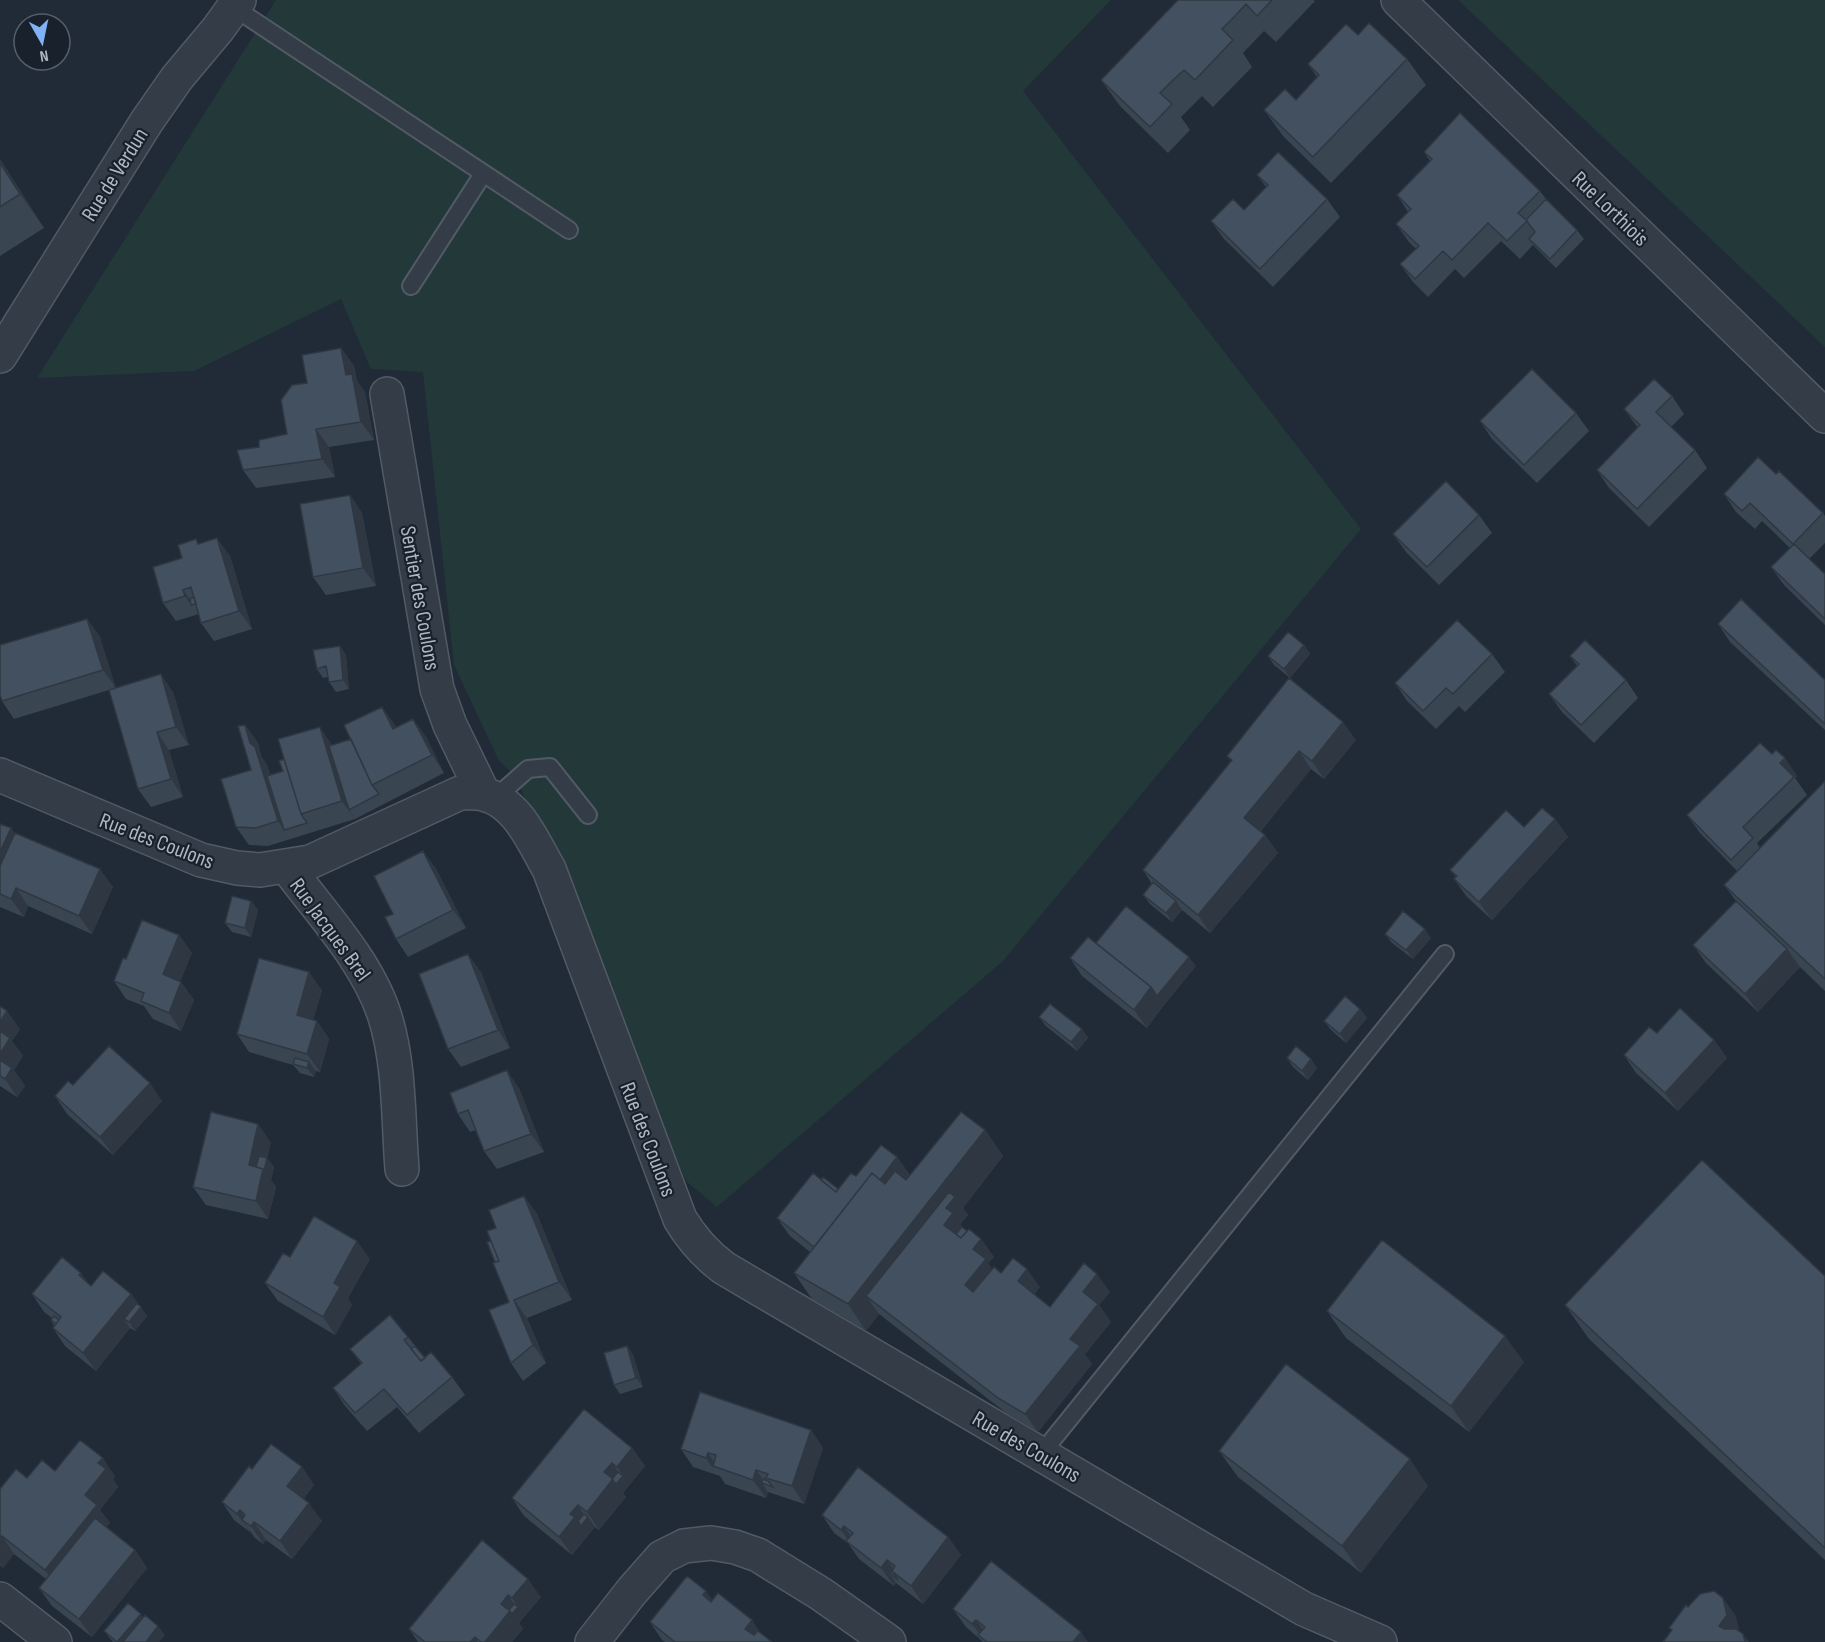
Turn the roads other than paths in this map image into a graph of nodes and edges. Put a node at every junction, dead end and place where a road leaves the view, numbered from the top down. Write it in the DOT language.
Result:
graph roads {
  1 [pos="1398,0"];
  2 [pos="236,4"];
  3 [pos="483,174"];
  4 [pos="568,230"];
  5 [pos="411,286"];
  6 [pos="0,356"];
  7 [pos="387,394"];
  8 [pos="1825,416"];
  9 [pos="0,775"];
  10 [pos="488,796"];
  11 [pos="588,815"];
  12 [pos="287,867"];
  13 [pos="1445,954"];
  14 [pos="402,1169"];
  15 [pos="1041,1454"];
  16 [pos="0,1599"];
  17 [pos="55,1642"];
  18 [pos="592,1642"];
  19 [pos="889,1642"];
  20 [pos="1380,1642"];
  1 -- 8 [label="street, Rue Lorthiois"];
  2 -- 3 [label="lane"];
  2 -- 6 [label="street, Rue de Verdun"];
  3 -- 4 [label="lane"];
  3 -- 5 [label="lane"];
  7 -- 10 [label="street, Sentier des Coulons"];
  9 -- 12 [label="street, Rue des Coulons"];
  10 -- 11 [label="lane"];
  10 -- 12 [label="street, Rue des Coulons"];
  10 -- 15 [label="street, Rue des Coulons"];
  12 -- 14 [label="street, Rue Jacques Brel"];
  13 -- 15 [label="lane"];
  15 -- 20 [label="street, Rue des Coulons"];
  16 -- 17 [label="street"];
  18 -- 19 [label="street"];
}
